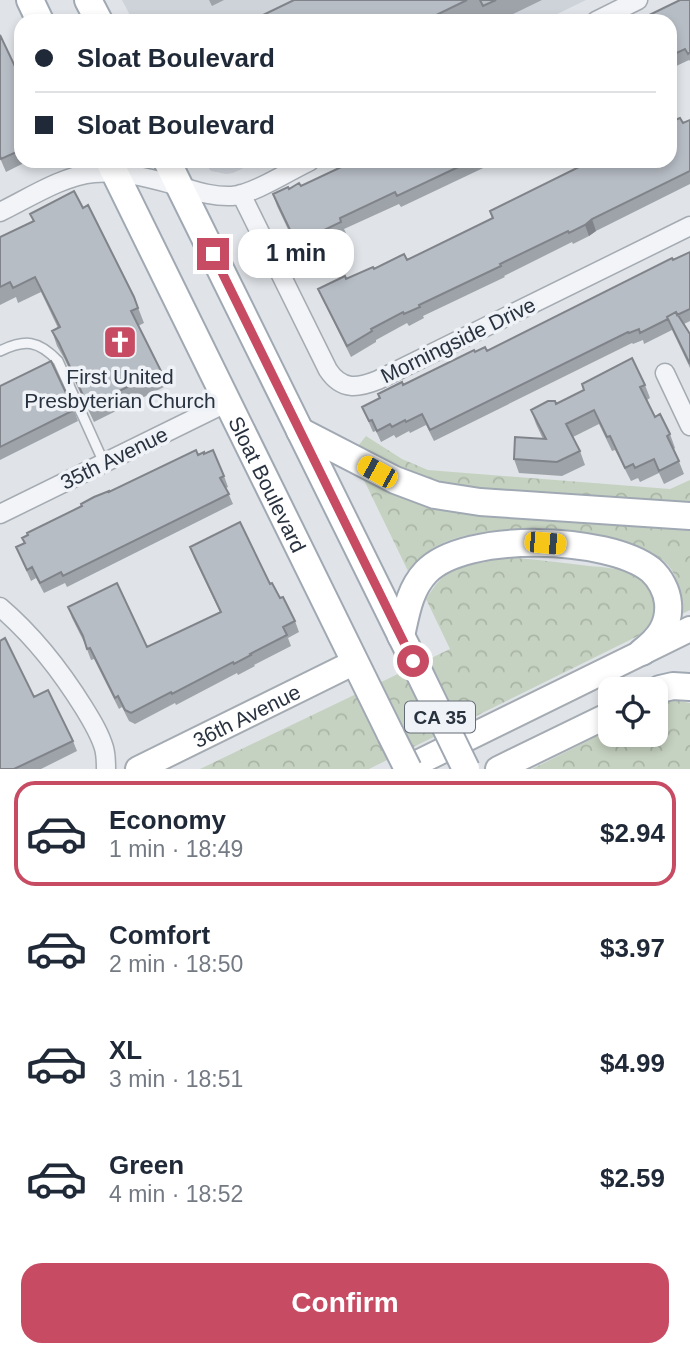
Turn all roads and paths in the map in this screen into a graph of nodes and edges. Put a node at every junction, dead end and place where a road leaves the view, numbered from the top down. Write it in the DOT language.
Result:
graph roads {
  1 [pos="638,0"];
  2 [pos="610,14"];
  3 [pos="109,168"];
  4 [pos="112,168"];
  5 [pos="115,168"];
  6 [pos="170,168"];
  7 [pos="295,168"];
  8 [pos="179,186"];
  9 [pos="241,194"];
  10 [pos="0,212"];
  11 [pos="690,226"];
  12 [pos="0,351"];
  13 [pos="665,373"];
  14 [pos="228,402"];
  15 [pos="690,426"];
  16 [pos="300,431"];
  17 [pos="104,463"];
  18 [pos="0,514"];
  19 [pos="690,516"];
  20 [pos="0,607"];
  21 [pos="690,629"];
  22 [pos="401,636"];
  23 [pos="642,652"];
  24 [pos="355,662"];
  25 [pos="690,675"];
  26 [pos="668,685"];
  27 [pos="668,687"];
  28 [pos="690,687"];
  29 [pos="598,719"];
  30 [pos="106,769"];
  31 [pos="138,769"];
  32 [pos="406,769"];
  33 [pos="466,769"];
  34 [pos="498,769"];
  1 -- 2 [label="street"];
  3 -- 10 [label="street"];
  4 -- 14 [label="main road, Sloat Boulevard / CA 35"];
  5 -- 8 [label="street"];
  6 -- 8 [label="main road, CA 35"];
  7 -- 9 [label="street"];
  8 -- 9 [label="street"];
  8 -- 16 [label="main road, CA 35"];
  9 -- 11 [label="street, Morningside Drive"];
  12 -- 17 [label="lane"];
  13 -- 15 [label="street"];
  14 -- 17 [label="street, 35th Avenue"];
  14 -- 24 [label="main road, Sloat Boulevard / CA 35"];
  16 -- 19 [label="main road"];
  16 -- 22 [label="main road, CA 35"];
  17 -- 18 [label="street, 35th Avenue"];
  20 -- 30 [label="street"];
  21 -- 23 [label="main road"];
  22 -- 23 [label="main road"];
  22 -- 33 [label="main road, CA 35, bridge"];
  23 -- 32 [label="main road"];
  24 -- 31 [label="main road, 36th Avenue"];
  24 -- 32 [label="main road, Sloat Boulevard / CA 35, bridge"];
  25 -- 26 [label="main road"];
  27 -- 28 [label="main road"];
  29 -- 34 [label="main road"];
}
